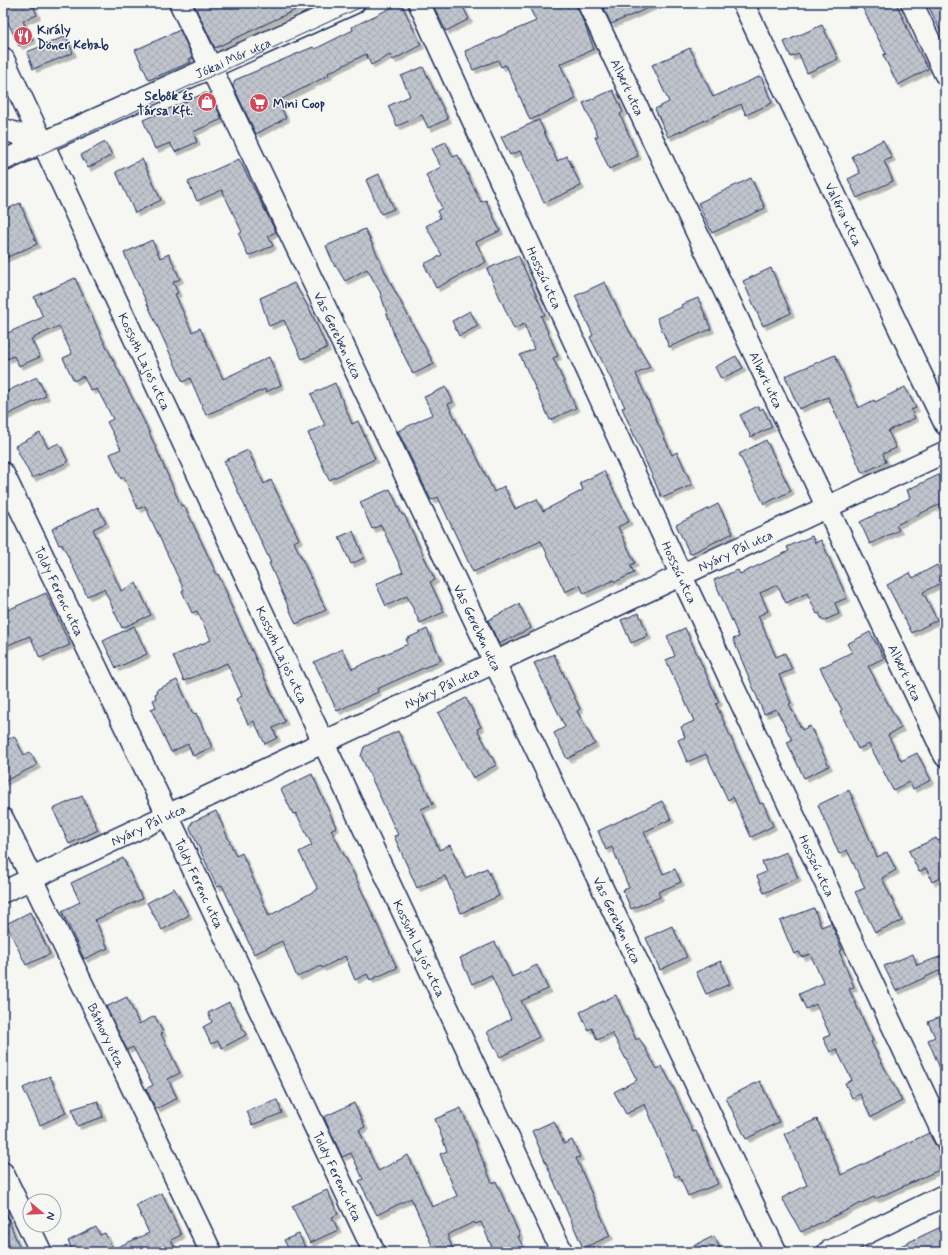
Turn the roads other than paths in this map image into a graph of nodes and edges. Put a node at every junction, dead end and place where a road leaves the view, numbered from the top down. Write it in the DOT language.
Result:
graph roads {
  1 [pos="180,3"];
  2 [pos="354,3"];
  3 [pos="420,3"];
  4 [pos="588,3"];
  5 [pos="743,3"];
  6 [pos="912,3"];
  7 [pos="3,58"];
  8 [pos="211,69"];
  9 [pos="945,74"];
  10 [pos="3,129"];
  11 [pos="44,143"];
  12 [pos="3,161"];
  13 [pos="945,424"];
  14 [pos="945,452"];
  15 [pos="3,473"];
  16 [pos="826,507"];
  17 [pos="681,575"];
  18 [pos="494,663"];
  19 [pos="323,744"];
  20 [pos="945,756"];
  21 [pos="168,816"];
  22 [pos="3,819"];
  23 [pos="31,878"];
  24 [pos="3,892"];
  25 [pos="945,1138"];
  26 [pos="3,1173"];
  27 [pos="945,1195"];
  28 [pos="41,1252"];
  29 [pos="210,1252"];
  30 [pos="374,1252"];
  31 [pos="562,1252"];
  32 [pos="776,1252"];
  33 [pos="828,1252"];
  1 -- 8 [label="street, Vas Gereben utca"];
  2 -- 8 [label="street, Jókai Mór utca"];
  3 -- 17 [label="street, Hosszú utca"];
  4 -- 16 [label="street, Albert utca"];
  5 -- 13 [label="street, Valéria utca"];
  6 -- 9 [label="street"];
  7 -- 11 [label="street, Kossuth Lajos utca"];
  8 -- 11 [label="street, Jókai Mór utca"];
  8 -- 18 [label="street, Vas Gereben utca"];
  10 -- 11 [label="street"];
  11 -- 12 [label="street, Jókai Mór utca"];
  11 -- 19 [label="street, Kossuth Lajos utca"];
  14 -- 16 [label="street, Nyáry Pál utca"];
  15 -- 21 [label="street, Toldy Ferenc utca"];
  16 -- 17 [label="street, Nyáry Pál utca"];
  16 -- 20 [label="street, Albert utca"];
  17 -- 18 [label="street, Nyáry Pál utca"];
  17 -- 25 [label="street, Hosszú utca"];
  18 -- 19 [label="street, Nyáry Pál utca"];
  18 -- 32 [label="street, Vas Gereben utca"];
  19 -- 21 [label="street, Nyáry Pál utca"];
  19 -- 31 [label="street, Kossuth Lajos utca"];
  21 -- 23 [label="street, Nyáry Pál utca"];
  21 -- 30 [label="street, Toldy Ferenc utca"];
  22 -- 23 [label="street, Báthory utca"];
  23 -- 24 [label="street, Nyáry Pál utca"];
  23 -- 29 [label="street, Báthory utca"];
  26 -- 28 [label="street"];
  27 -- 33 [label="street"];
}
